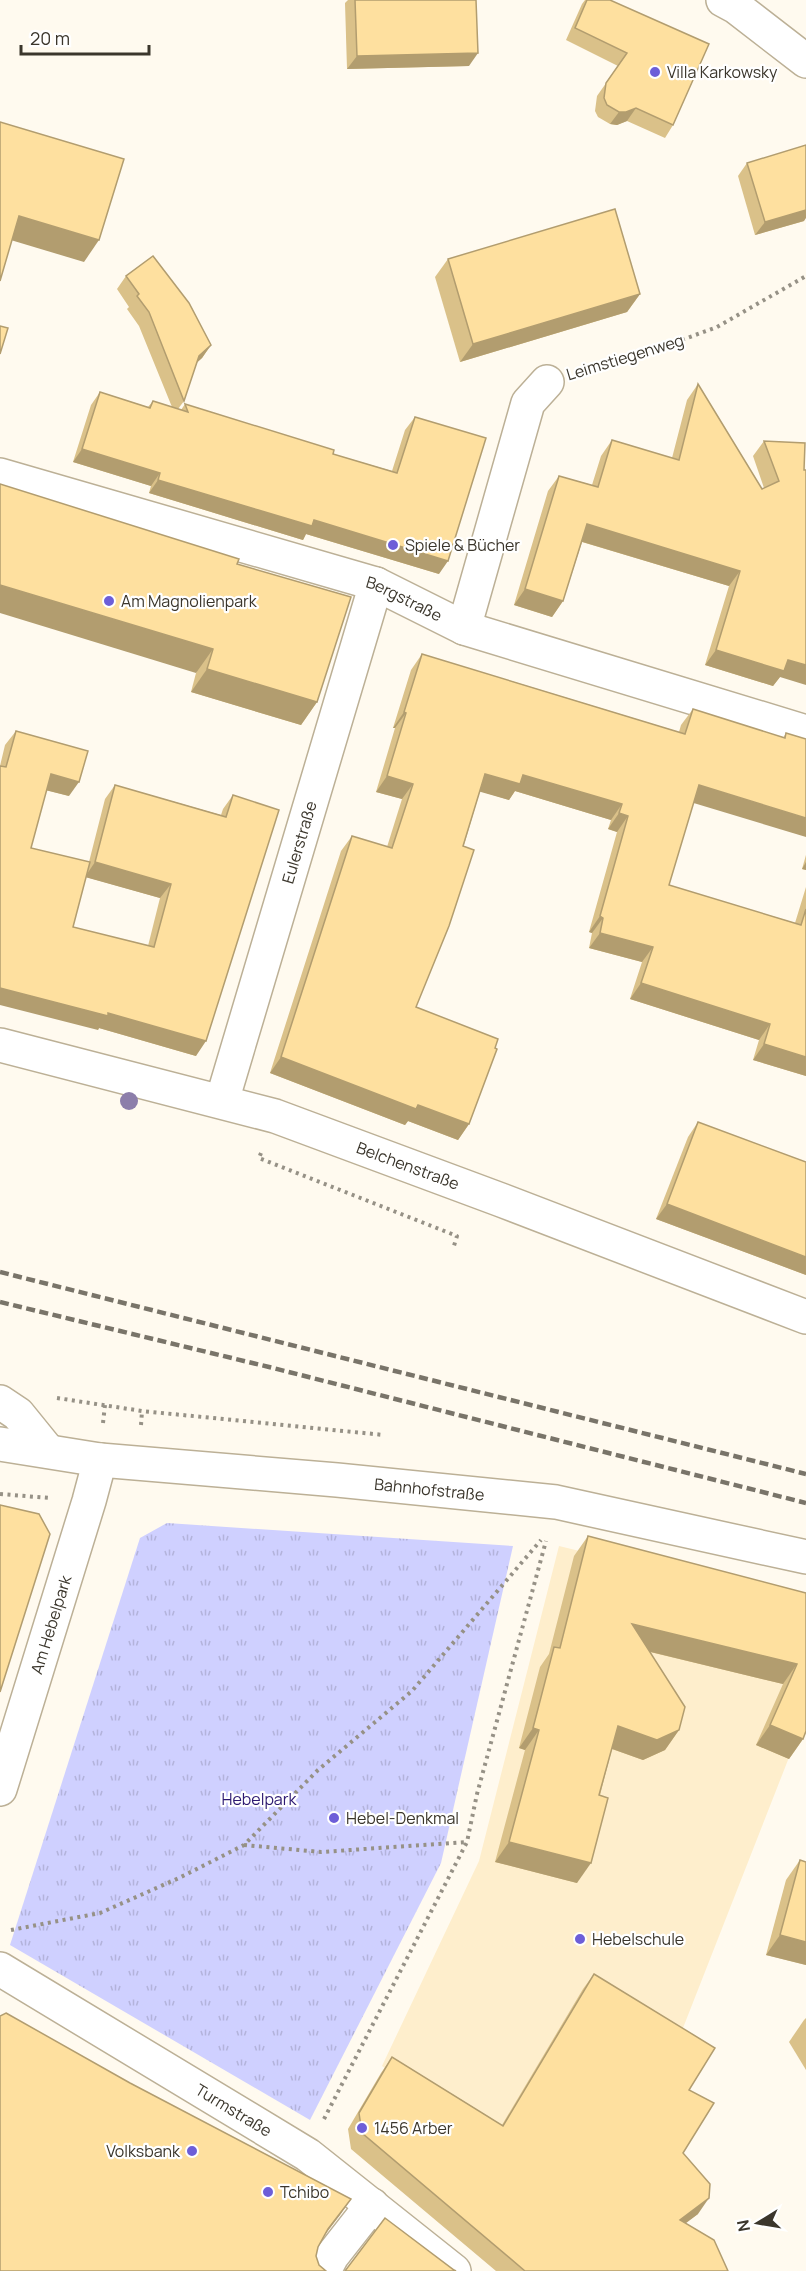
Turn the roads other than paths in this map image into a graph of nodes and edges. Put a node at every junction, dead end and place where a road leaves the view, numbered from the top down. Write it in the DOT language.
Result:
graph roads {
  1 [pos="733,2"];
  2 [pos="806,61"];
  3 [pos="547,382"];
  4 [pos="0,475"];
  5 [pos="376,584"];
  6 [pos="464,628"];
  7 [pos="806,732"];
  8 [pos="0,1045"];
  9 [pos="222,1101"];
  10 [pos="806,1317"];
  11 [pos="0,1402"];
  12 [pos="0,1444"];
  13 [pos="48,1450"];
  14 [pos="100,1460"];
  15 [pos="806,1557"];
  16 [pos="0,1790"];
  17 [pos="0,1970"];
  18 [pos="372,2205"];
  19 [pos="324,2271"];
  20 [pos="454,2271"];
  1 -- 2 [label="street"];
  3 -- 6 [label="street, Leimstiegenweg"];
  4 -- 5 [label="street, Bergstraße"];
  5 -- 6 [label="street, Bergstraße"];
  5 -- 9 [label="street, Eulerstraße"];
  6 -- 7 [label="street, Bergstraße"];
  8 -- 9 [label="street, Belchenstraße"];
  9 -- 10 [label="street, Belchenstraße"];
  11 -- 13 [label="street"];
  12 -- 13 [label="street, Bahnhofstraße"];
  13 -- 14 [label="street, Bahnhofstraße"];
  14 -- 15 [label="street, Bahnhofstraße"];
  14 -- 16 [label="street, Am Hebelpark"];
  17 -- 18 [label="street, Turmstraße"];
  18 -- 19 [label="street"];
  18 -- 20 [label="street, Turmstraße"];
}
